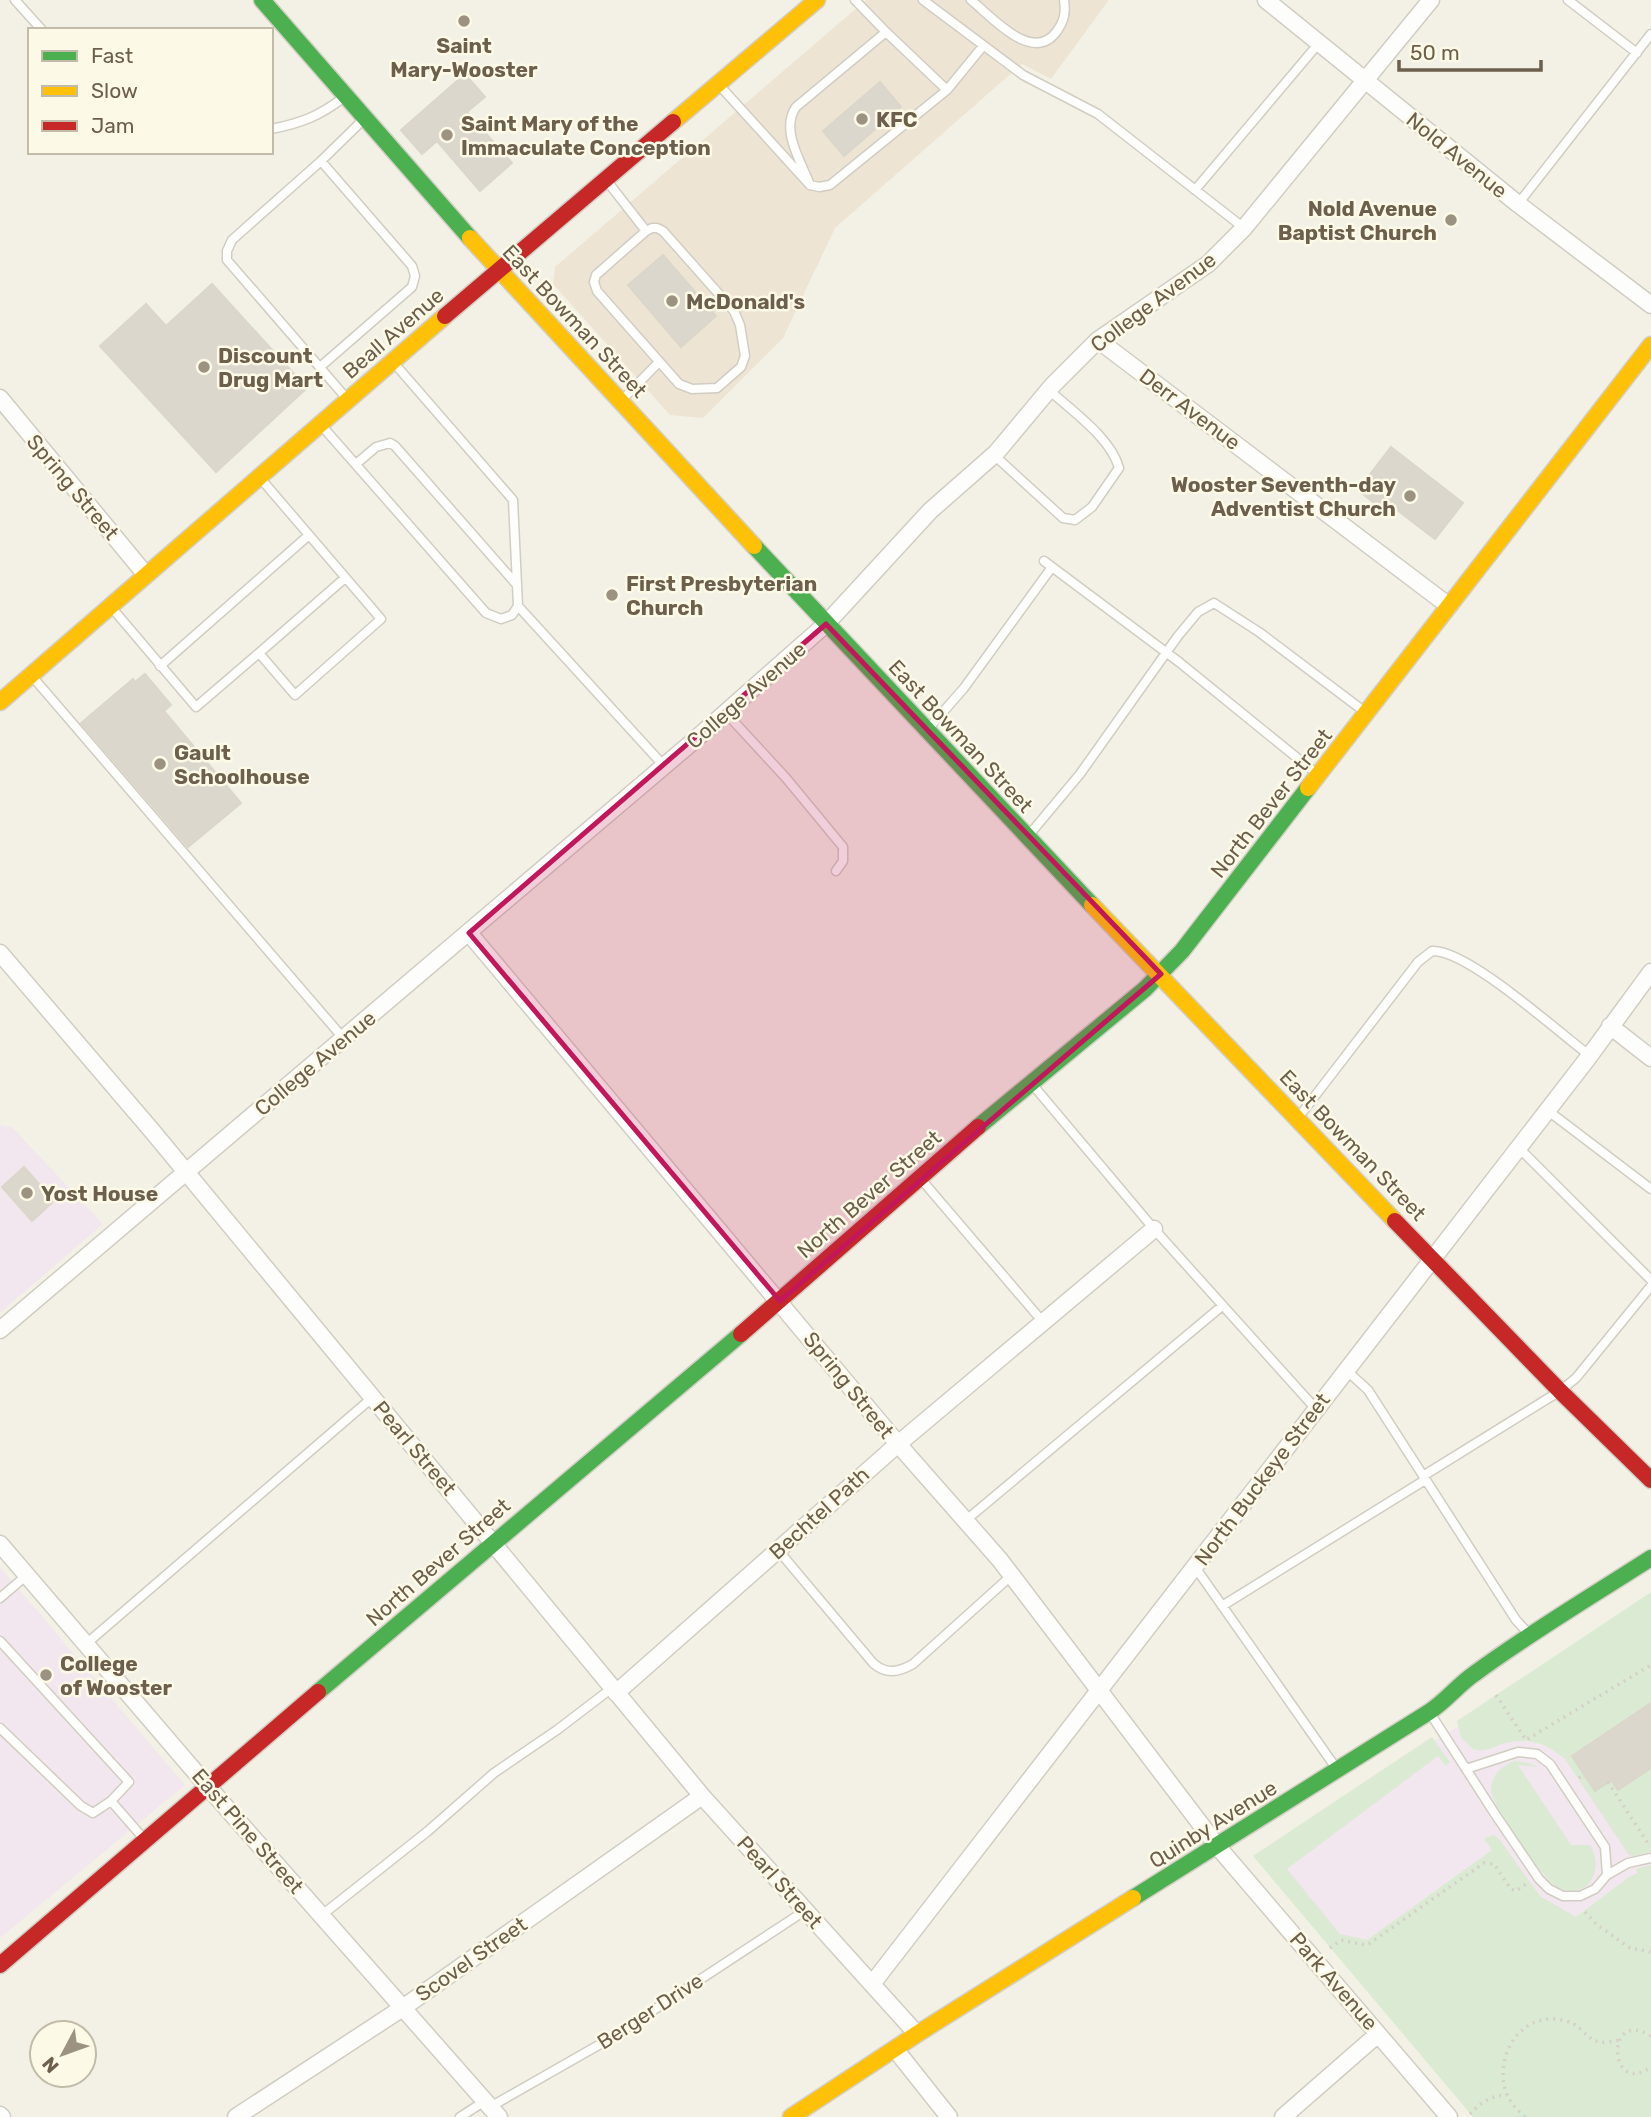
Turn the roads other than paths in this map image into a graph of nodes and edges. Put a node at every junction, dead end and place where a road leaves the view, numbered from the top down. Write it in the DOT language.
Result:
graph roads {
  1 [pos="15,0"];
  2 [pos="262,0"];
  3 [pos="817,0"];
  4 [pos="855,0"];
  5 [pos="923,0"];
  6 [pos="971,0"];
  7 [pos="1063,0"];
  8 [pos="1266,0"];
  9 [pos="1431,0"];
  10 [pos="1568,0"];
  11 [pos="40,28"];
  12 [pos="886,32"];
  13 [pos="1651,34"];
  14 [pos="1319,43"];
  15 [pos="983,46"];
  16 [pos="1637,53"];
  17 [pos="1365,80"];
  18 [pos="718,84"];
  19 [pos="947,90"];
  20 [pos="346,96"];
  21 [pos="365,118"];
  22 [pos="273,129"];
  23 [pos="321,161"];
  24 [pos="605,179"];
  25 [pos="810,185"];
  26 [pos="1195,190"];
  27 [pos="1518,204"];
  28 [pos="1244,228"];
  29 [pos="646,231"];
  30 [pos="498,270"];
  31 [pos="1651,305"];
  32 [pos="1098,340"];
  33 [pos="1651,345"];
  34 [pos="393,361"];
  35 [pos="659,362"];
  36 [pos="320,367"];
  37 [pos="1049,390"];
  38 [pos="0,398"];
  39 [pos="348,400"];
  40 [pos="620,402"];
  41 [pos="321,424"];
  42 [pos="994,455"];
  43 [pos="356,464"];
  44 [pos="260,477"];
  45 [pos="309,535"];
  46 [pos="1044,561"];
  47 [pos="1052,567"];
  48 [pos="146,575"];
  49 [pos="345,578"];
  50 [pos="517,585"];
  51 [pos="111,606"];
  52 [pos="518,606"];
  53 [pos="1449,606"];
  54 [pos="826,624"];
  55 [pos="259,653"];
  56 [pos="1167,653"];
  57 [pos="160,666"];
  58 [pos="31,675"];
  59 [pos="0,702"];
  60 [pos="726,713"];
  61 [pos="1366,714"];
  62 [pos="927,731"];
  63 [pos="664,766"];
  64 [pos="1319,776"];
  65 [pos="1028,838"];
  66 [pos="836,871"];
  67 [pos="469,933"];
  68 [pos="0,953"];
  69 [pos="1651,972"];
  70 [pos="1161,974"];
  71 [pos="1610,1026"];
  72 [pos="344,1039"];
  73 [pos="1590,1055"];
  74 [pos="1651,1058"];
  75 [pos="1031,1083"];
  76 [pos="1547,1110"];
  77 [pos="1298,1118"];
  78 [pos="1518,1147"];
  79 [pos="185,1173"];
  80 [pos="920,1178"];
  81 [pos="1651,1189"];
  82 [pos="1154,1229"];
  83 [pos="1431,1258"];
  84 [pos="1651,1280"];
  85 [pos="1651,1286"];
  86 [pos="780,1301"];
  87 [pos="1222,1306"];
  88 [pos="1043,1322"];
  89 [pos="0,1330"];
  90 [pos="1346,1370"];
  91 [pos="1560,1391"];
  92 [pos="373,1397"];
  93 [pos="1315,1409"];
  94 [pos="898,1444"];
  95 [pos="1424,1478"];
  96 [pos="1651,1480"];
  97 [pos="965,1521"];
  98 [pos="493,1542"];
  99 [pos="0,1544"];
  100 [pos="778,1550"];
  101 [pos="1651,1558"];
  102 [pos="1195,1567"];
  103 [pos="27,1575"];
  104 [pos="1012,1575"];
  105 [pos="0,1598"];
  106 [pos="1222,1606"];
  107 [pos="1530,1635"];
  108 [pos="0,1641"];
  109 [pos="86,1644"];
  110 [pos="1099,1688"];
  111 [pos="614,1690"];
  112 [pos="1429,1712"];
  113 [pos="0,1728"];
  114 [pos="1466,1769"];
  115 [pos="1338,1770"];
  116 [pos="209,1787"];
  117 [pos="702,1796"];
  118 [pos="111,1801"];
  119 [pos="146,1841"];
  120 [pos="1218,1847"];
  121 [pos="1651,1858"];
  122 [pos="1607,1875"];
  123 [pos="806,1910"];
  124 [pos="322,1915"];
  125 [pos="0,1965"];
  126 [pos="872,1983"];
  127 [pos="404,2007"];
  128 [pos="918,2034"];
  129 [pos="1378,2034"];
  130 [pos="895,2049"];
  131 [pos="491,2108"];
  132 [pos="236,2117"];
  133 [pos="460,2117"];
  134 [pos="791,2117"];
  135 [pos="948,2117"];
  136 [pos="1283,2117"];
  137 [pos="1449,2117"];
  1 -- 11 [label="lane"];
  2 -- 20 [label="main road, East Bowman Street"];
  3 -- 18 [label="main road, Beall Avenue"];
  4 -- 12 [label="lane"];
  5 -- 15 [label="lane"];
  6 -- 7 [label="lane"];
  8 -- 14 [label="street, Nold Avenue"];
  9 -- 17 [label="street, College Avenue"];
  10 -- 16 [label="lane"];
  12 -- 19 [label="lane"];
  12 -- 25 [label="lane"];
  13 -- 16 [label="lane"];
  14 -- 17 [label="street, Nold Avenue"];
  14 -- 26 [label="lane"];
  15 -- 19 [label="lane"];
  15 -- 26 [label="lane"];
  16 -- 27 [label="lane"];
  17 -- 27 [label="street, Nold Avenue"];
  17 -- 28 [label="street, College Avenue"];
  18 -- 24 [label="main road, Beall Avenue"];
  18 -- 25 [label="lane"];
  19 -- 25 [label="lane"];
  20 -- 21 [label="main road, East Bowman Street"];
  20 -- 22 [label="lane"];
  21 -- 23 [label="lane"];
  21 -- 30 [label="main road, East Bowman Street"];
  23 -- 36 [label="lane"];
  23 -- 36 [label="lane"];
  24 -- 29 [label="lane"];
  24 -- 30 [label="main road, Beall Avenue"];
  26 -- 28 [label="lane"];
  27 -- 31 [label="street, Nold Avenue"];
  28 -- 32 [label="street, College Avenue"];
  29 -- 35 [label="lane"];
  29 -- 35 [label="lane"];
  30 -- 34 [label="main road, Beall Avenue"];
  30 -- 40 [label="main road, East Bowman Street"];
  32 -- 37 [label="street, College Avenue"];
  32 -- 53 [label="street, Derr Avenue"];
  33 -- 53 [label="main road, North Bever Street"];
  34 -- 39 [label="main road, Beall Avenue"];
  34 -- 50 [label="lane"];
  35 -- 40 [label="lane"];
  36 -- 39 [label="lane"];
  37 -- 42 [label="street, College Avenue"];
  37 -- 42 [label="lane"];
  38 -- 48 [label="street, Spring Street"];
  39 -- 41 [label="main road, Beall Avenue"];
  40 -- 54 [label="main road, East Bowman Street"];
  41 -- 43 [label="lane"];
  41 -- 44 [label="main road, Beall Avenue"];
  42 -- 54 [label="street, College Avenue"];
  43 -- 50 [label="lane"];
  43 -- 52 [label="lane"];
  44 -- 45 [label="lane"];
  44 -- 48 [label="main road, Beall Avenue"];
  45 -- 49 [label="lane"];
  45 -- 57 [label="lane"];
  46 -- 47 [label="lane"];
  47 -- 56 [label="lane"];
  47 -- 62 [label="lane"];
  48 -- 51 [label="main road, Beall Avenue"];
  49 -- 55 [label="lane"];
  49 -- 55 [label="lane"];
  50 -- 52 [label="lane"];
  51 -- 57 [label="lane"];
  51 -- 58 [label="main road, Beall Avenue"];
  52 -- 63 [label="lane"];
  53 -- 61 [label="main road, North Bever Street"];
  54 -- 60 [label="street, College Avenue"];
  54 -- 62 [label="main road, East Bowman Street"];
  55 -- 57 [label="lane"];
  56 -- 61 [label="lane"];
  56 -- 64 [label="lane"];
  56 -- 65 [label="lane"];
  58 -- 59 [label="main road, Beall Avenue"];
  58 -- 72 [label="lane"];
  60 -- 63 [label="street, College Avenue"];
  60 -- 66 [label="lane"];
  61 -- 64 [label="main road, North Bever Street"];
  62 -- 65 [label="main road, East Bowman Street"];
  63 -- 67 [label="street, College Avenue"];
  64 -- 70 [label="main road, North Bever Street"];
  65 -- 70 [label="main road, East Bowman Street"];
  67 -- 72 [label="street, College Avenue"];
  67 -- 86 [label="street, Spring Street"];
  68 -- 79 [label="street, Pearl Street"];
  69 -- 71 [label="street, North Buckeye Street"];
  70 -- 75 [label="main road, North Bever Street"];
  70 -- 77 [label="main road, East Bowman Street"];
  71 -- 73 [label="street, North Buckeye Street"];
  71 -- 74 [label="street"];
  72 -- 79 [label="street, College Avenue"];
  73 -- 76 [label="street, North Buckeye Street"];
  73 -- 77 [label="lane"];
  75 -- 80 [label="main road, North Bever Street"];
  75 -- 82 [label="lane"];
  76 -- 78 [label="street, North Buckeye Street"];
  76 -- 81 [label="lane"];
  77 -- 83 [label="main road, East Bowman Street"];
  78 -- 83 [label="street, North Buckeye Street"];
  78 -- 84 [label="lane"];
  79 -- 89 [label="street, College Avenue"];
  79 -- 92 [label="street, Pearl Street"];
  80 -- 86 [label="main road, North Bever Street"];
  80 -- 88 [label="lane"];
  82 -- 87 [label="lane"];
  82 -- 88 [label="street, Bechtel Path"];
  83 -- 90 [label="street, North Buckeye Street"];
  83 -- 91 [label="main road, East Bowman Street"];
  85 -- 91 [label="lane"];
  86 -- 94 [label="street, Spring Street"];
  86 -- 98 [label="main road, North Bever Street"];
  87 -- 93 [label="lane"];
  87 -- 97 [label="lane"];
  88 -- 94 [label="street, Bechtel Path"];
  90 -- 93 [label="street, North Buckeye Street"];
  90 -- 95 [label="lane"];
  91 -- 95 [label="lane"];
  91 -- 96 [label="main road, East Bowman Street"];
  92 -- 98 [label="street, Pearl Street"];
  92 -- 109 [label="lane"];
  93 -- 102 [label="street, North Buckeye Street"];
  94 -- 97 [label="street, Spring Street"];
  94 -- 100 [label="street, Bechtel Path"];
  95 -- 106 [label="lane"];
  95 -- 107 [label="lane"];
  97 -- 104 [label="street, Spring Street"];
  98 -- 111 [label="street, Pearl Street"];
  98 -- 116 [label="main road, North Bever Street"];
  99 -- 103 [label="street, East Pine Street"];
  100 -- 104 [label="lane"];
  100 -- 111 [label="street, Bechtel Path"];
  101 -- 107 [label="main road, Quinby Avenue"];
  102 -- 106 [label="lane"];
  102 -- 110 [label="street, North Buckeye Street"];
  103 -- 105 [label="lane"];
  103 -- 109 [label="street, East Pine Street"];
  104 -- 110 [label="street, Spring Street"];
  106 -- 115 [label="lane"];
  107 -- 112 [label="main road, Quinby Avenue"];
  108 -- 118 [label="lane"];
  109 -- 116 [label="street, East Pine Street"];
  110 -- 120 [label="street, Spring Street"];
  110 -- 126 [label="street, North Buckeye Street"];
  111 -- 117 [label="street, Pearl Street"];
  111 -- 124 [label="lane"];
  112 -- 114 [label="lane"];
  112 -- 115 [label="main road, Quinby Avenue"];
  113 -- 118 [label="lane"];
  114 -- 122 [label="lane"];
  114 -- 122 [label="lane"];
  115 -- 120 [label="main road, Quinby Avenue"];
  116 -- 119 [label="main road, North Bever Street"];
  116 -- 124 [label="street, East Pine Street"];
  117 -- 123 [label="street, Pearl Street"];
  117 -- 127 [label="street, Scovel Street"];
  118 -- 119 [label="lane"];
  119 -- 125 [label="main road, North Bever Street"];
  120 -- 128 [label="main road, Quinby Avenue"];
  120 -- 129 [label="street, Park Avenue"];
  121 -- 122 [label="lane"];
  123 -- 126 [label="street, Pearl Street"];
  123 -- 131 [label="lane, Berger Drive"];
  124 -- 127 [label="street, East Pine Street"];
  126 -- 128 [label="street, Pearl Street"];
  127 -- 131 [label="street, East Pine Street"];
  127 -- 132 [label="street, Scovel Street"];
  128 -- 130 [label="main road, Quinby Avenue"];
  129 -- 136 [label="street"];
  129 -- 137 [label="street, Park Avenue"];
  130 -- 134 [label="main road, Quinby Avenue"];
  130 -- 135 [label="street"];
  131 -- 133 [label="lane, Berger Drive"];
}
